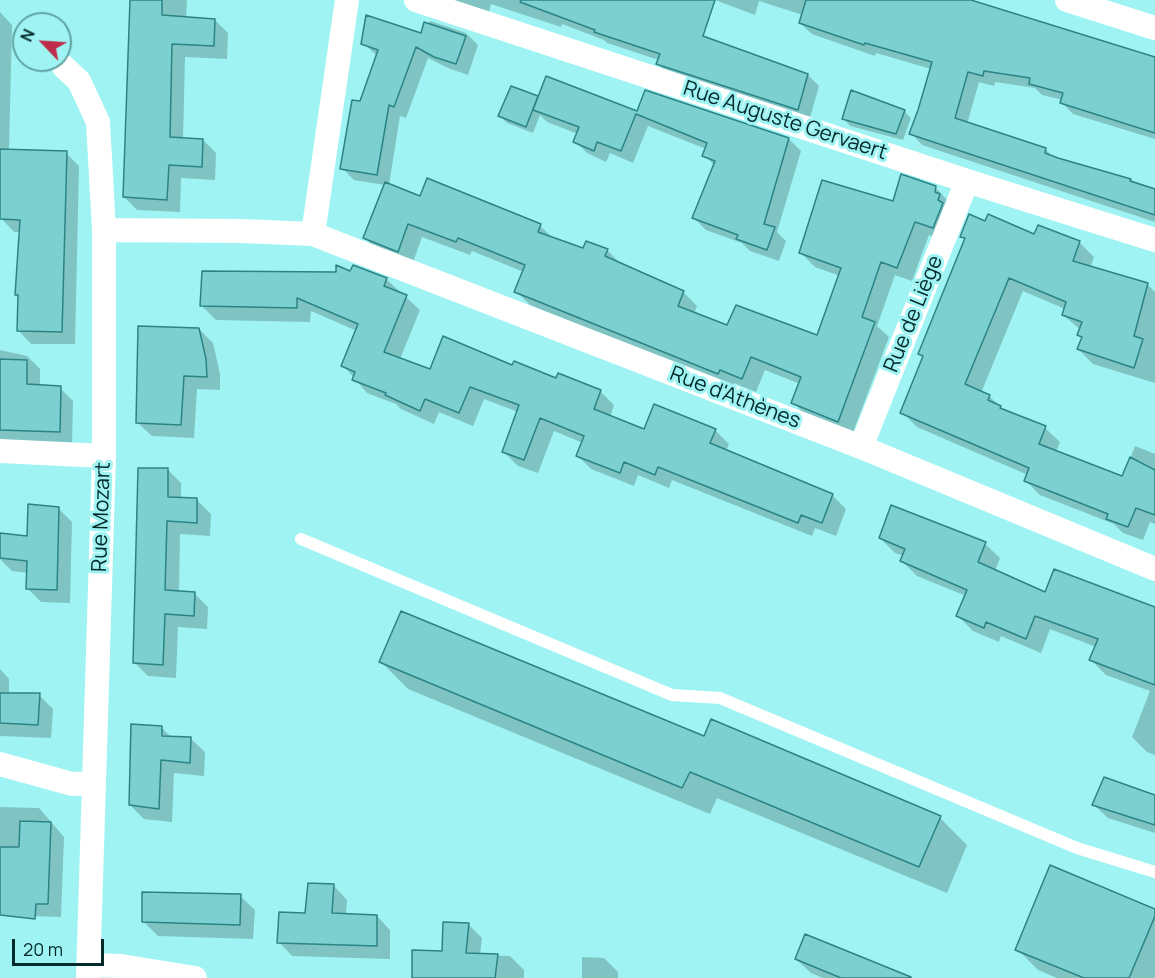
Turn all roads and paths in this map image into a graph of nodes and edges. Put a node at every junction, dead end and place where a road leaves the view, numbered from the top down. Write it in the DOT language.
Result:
graph roads {
  1 [pos="347,0"];
  2 [pos="416,0"];
  3 [pos="1067,0"];
  4 [pos="1155,28"];
  5 [pos="69,72"];
  6 [pos="967,181"];
  7 [pos="104,230"];
  8 [pos="312,234"];
  9 [pos="1155,240"];
  10 [pos="861,447"];
  11 [pos="0,451"];
  12 [pos="104,456"];
  13 [pos="301,539"];
  14 [pos="1155,569"];
  15 [pos="0,764"];
  16 [pos="94,783"];
  17 [pos="1155,872"];
  18 [pos="88,971"];
  19 [pos="195,978"];
  1 -- 8 [label="street"];
  2 -- 6 [label="street, Rue Auguste Gervaert"];
  3 -- 4 [label="street"];
  5 -- 7 [label="street, Rue Mozart"];
  6 -- 9 [label="street, Rue Auguste Gervaert"];
  6 -- 10 [label="street, Rue de Liège"];
  7 -- 8 [label="street, Rue d'Athènes"];
  7 -- 12 [label="street, Rue Mozart"];
  8 -- 10 [label="street, Rue d'Athènes"];
  10 -- 14 [label="street, Rue d'Athènes"];
  11 -- 12 [label="street"];
  12 -- 16 [label="street, Rue Mozart"];
  13 -- 17 [label="lane"];
  15 -- 16 [label="street"];
  16 -- 18 [label="street, Rue Mozart"];
  18 -- 19 [label="street"];
}
